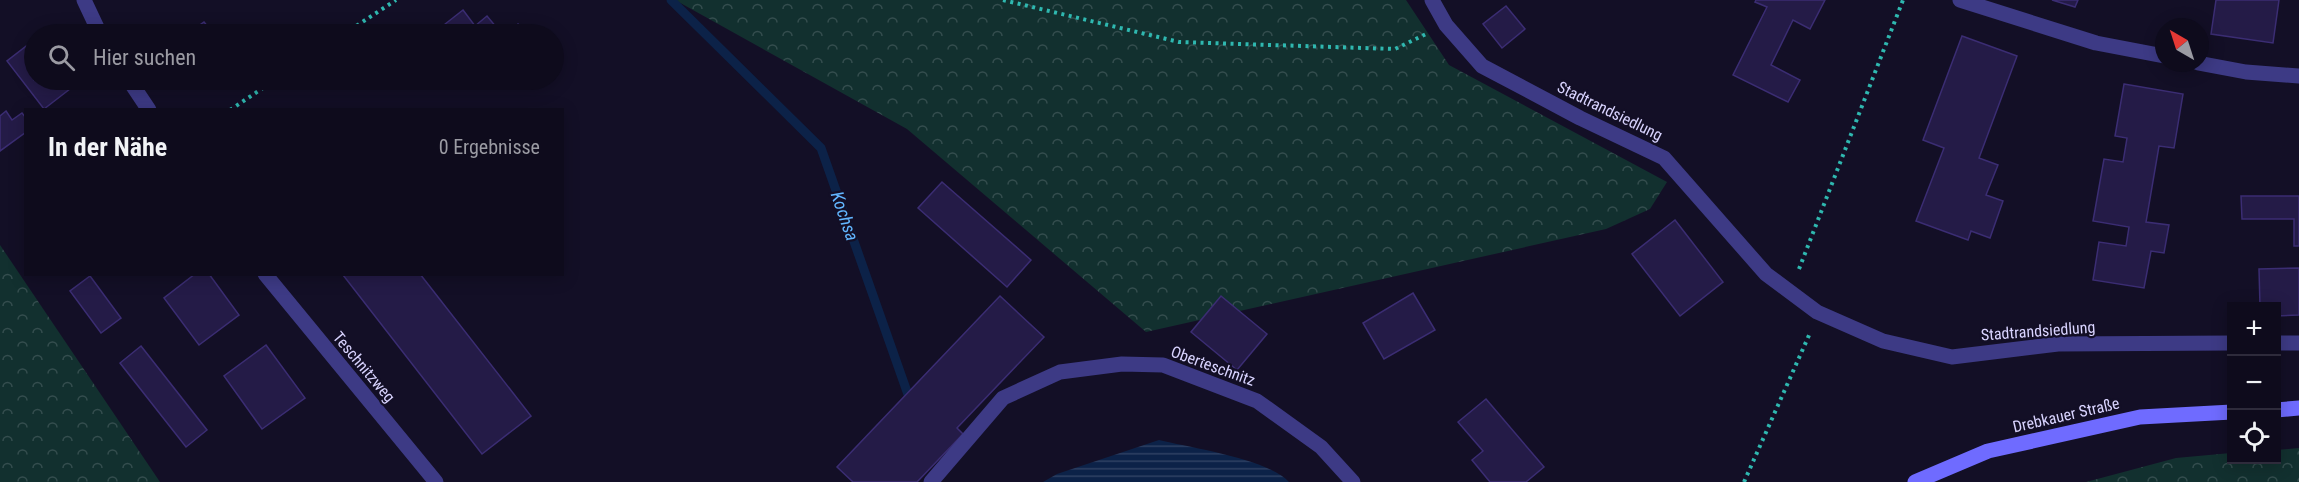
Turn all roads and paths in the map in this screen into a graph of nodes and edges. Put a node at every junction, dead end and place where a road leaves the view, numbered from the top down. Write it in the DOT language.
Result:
graph roads {
  1 [pos="84,0"];
  2 [pos="396,0"];
  3 [pos="1003,0"];
  4 [pos="1432,0"];
  5 [pos="1903,0"];
  6 [pos="1960,0"];
  7 [pos="95,24"];
  8 [pos="359,24"];
  9 [pos="1446,25"];
  10 [pos="2155,55"];
  11 [pos="2209,65"];
  12 [pos="2299,76"];
  13 [pos="136,90"];
  14 [pos="260,90"];
  15 [pos="148,108"];
  16 [pos="233,108"];
  17 [pos="267,276"];
  18 [pos="1790,292"];
  19 [pos="1817,312"];
  20 [pos="2227,343"];
  21 [pos="2281,343"];
  22 [pos="2299,343"];
  23 [pos="2299,408"];
  24 [pos="2281,410"];
  25 [pos="2227,412"];
  26 [pos="436,482"];
  27 [pos="931,482"];
  28 [pos="1353,482"];
  29 [pos="1744,482"];
  30 [pos="1915,482"];
  1 -- 7 [label="street"];
  2 -- 8 [label="path"];
  3 -- 9 [label="path"];
  4 -- 9 [label="street, Stadtrandsiedlung"];
  5 -- 18 [label="path"];
  6 -- 10 [label="street"];
  9 -- 18 [label="street, Stadtrandsiedlung"];
  11 -- 12 [label="street"];
  13 -- 15 [label="street"];
  14 -- 16 [label="path"];
  17 -- 26 [label="street, Teschnitzweg"];
  18 -- 19 [label="street, Stadtrandsiedlung"];
  19 -- 20 [label="street, Stadtrandsiedlung"];
  19 -- 29 [label="path"];
  21 -- 22 [label="street"];
  23 -- 24 [label="street"];
  25 -- 30 [label="street, Drebkauer Straße"];
  27 -- 28 [label="street, Oberteschnitz"];
}
